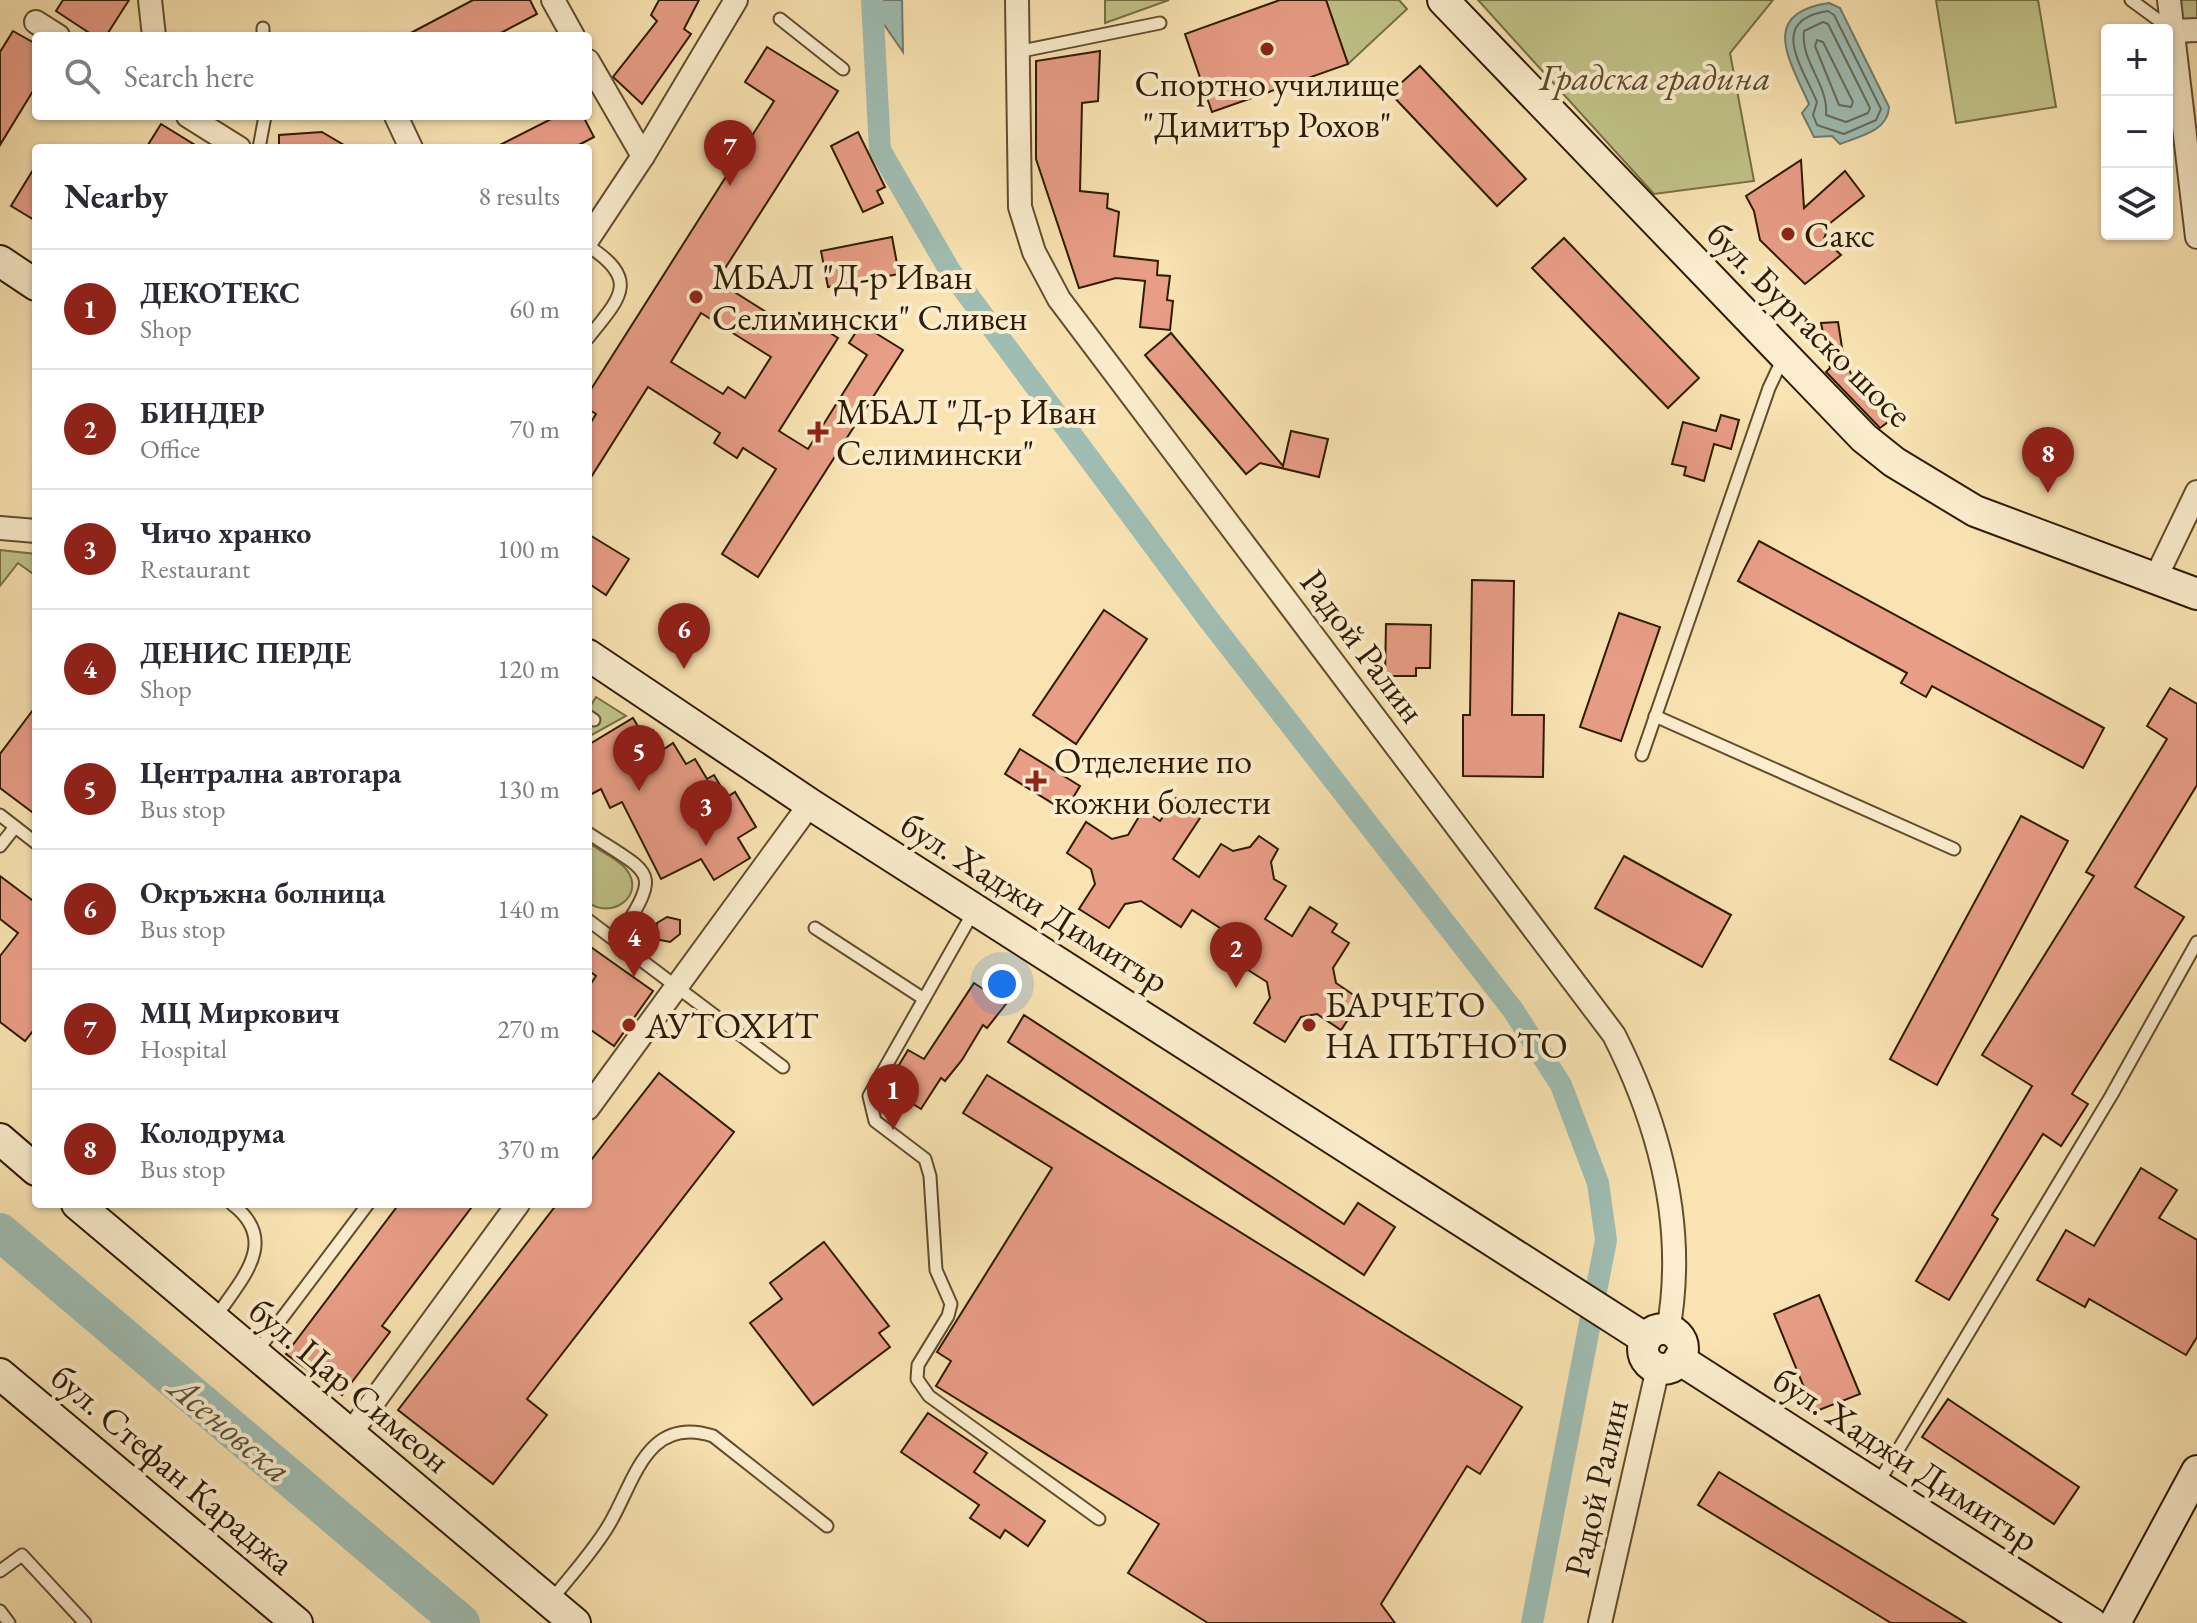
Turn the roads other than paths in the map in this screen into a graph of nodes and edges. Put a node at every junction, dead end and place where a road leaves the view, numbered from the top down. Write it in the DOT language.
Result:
graph roads {
  1 [pos="150,0"];
  2 [pos="553,0"];
  3 [pos="736,0"];
  4 [pos="1017,0"];
  5 [pos="1443,0"];
  6 [pos="2131,0"];
  7 [pos="2169,0"];
  8 [pos="780,19"];
  9 [pos="36,22"];
  10 [pos="1160,23"];
  11 [pos="2164,24"];
  12 [pos="2172,24"];
  13 [pos="2197,30"];
  14 [pos="2173,31"];
  15 [pos="52,32"];
  16 [pos="154,32"];
  17 [pos="571,32"];
  18 [pos="1017,52"];
  19 [pos="592,68"];
  20 [pos="843,69"];
  21 [pos="194,120"];
  22 [pos="264,120"];
  23 [pos="398,120"];
  24 [pos="233,144"];
  25 [pos="260,144"];
  26 [pos="409,144"];
  27 [pos="643,156"];
  28 [pos="592,233"];
  29 [pos="2197,237"];
  30 [pos="592,249"];
  31 [pos="0,261"];
  32 [pos="32,282"];
  33 [pos="592,333"];
  34 [pos="1784,355"];
  35 [pos="2197,492"];
  36 [pos="0,528"];
  37 [pos="32,531"];
  38 [pos="2156,577"];
  39 [pos="2197,594"];
  40 [pos="592,658"];
  41 [pos="1655,716"];
  42 [pos="1642,755"];
  43 [pos="810,804"];
  44 [pos="0,815"];
  45 [pos="15,827"];
  46 [pos="592,836"];
  47 [pos="32,840"];
  48 [pos="0,846"];
  49 [pos="1954,849"];
  50 [pos="975,909"];
  51 [pos="592,923"];
  52 [pos="815,928"];
  53 [pos="617,940"];
  54 [pos="2197,942"];
  55 [pos="676,987"];
  56 [pos="924,999"];
  57 [pos="783,1067"];
  58 [pos="592,1101"];
  59 [pos="0,1139"];
  60 [pos="32,1167"];
  61 [pos="82,1208"];
  62 [pos="236,1208"];
  63 [pos="365,1208"];
  64 [pos="515,1208"];
  65 [pos="214,1320"];
  66 [pos="1647,1332"];
  67 [pos="255,1354"];
  68 [pos="1669,1364"];
  69 [pos="0,1374"];
  70 [pos="350,1434"];
  71 [pos="2197,1471"];
  72 [pos="1877,1485"];
  73 [pos="1099,1519"];
  74 [pos="827,1526"];
  75 [pos="0,1571"];
  76 [pos="550,1602"];
  77 [pos="0,1611"];
  78 [pos="9,1623"];
  79 [pos="85,1623"];
  80 [pos="297,1623"];
  81 [pos="575,1623"];
  82 [pos="1600,1623"];
  83 [pos="2091,1623"];
  84 [pos="2115,1623"];
  1 -- 16 [label="street"];
  2 -- 17 [label="street"];
  3 -- 27 [label="street"];
  4 -- 18 [label="street, Радой Ралин"];
  5 -- 34 [label="main road, бул. Бургаско шосе"];
  6 -- 11 [label="lane"];
  7 -- 12 [label="street"];
  8 -- 20 [label="lane"];
  9 -- 15 [label="street"];
  10 -- 18 [label="lane"];
  13 -- 14 [label="street"];
  14 -- 29 [label="street"];
  18 -- 66 [label="street, Радой Ралин"];
  19 -- 27 [label="street"];
  21 -- 24 [label="street"];
  22 -- 25 [label="lane"];
  23 -- 26 [label="street"];
  27 -- 28 [label="street"];
  30 -- 33 [label="lane"];
  31 -- 32 [label="main road"];
  34 -- 38 [label="main road, бул. Бургаско шосе"];
  34 -- 41 [label="lane"];
  35 -- 38 [label="street"];
  36 -- 37 [label="street"];
  38 -- 39 [label="main road, бул. Бургаско шосе"];
  40 -- 43 [label="main road, бул. Хаджи Димитър"];
  41 -- 42 [label="lane"];
  41 -- 49 [label="lane"];
  43 -- 50 [label="main road, бул. Хаджи Димитър"];
  43 -- 55 [label="street"];
  44 -- 45 [label="lane"];
  45 -- 47 [label="lane"];
  45 -- 48 [label="lane"];
  46 -- 53 [label="lane"];
  50 -- 56 [label="lane"];
  50 -- 66 [label="main road, бул. Хаджи Димитър"];
  51 -- 53 [label="lane"];
  52 -- 56 [label="lane"];
  53 -- 55 [label="lane"];
  54 -- 72 [label="lane"];
  55 -- 57 [label="lane"];
  55 -- 58 [label="street"];
  56 -- 73 [label="lane"];
  59 -- 60 [label="main road"];
  61 -- 65 [label="main road, бул. Цар Симеон"];
  62 -- 65 [label="lane"];
  63 -- 67 [label="lane"];
  64 -- 70 [label="street"];
  65 -- 67 [label="main road, бул. Цар Симеон"];
  66 -- 68 [label="main road"];
  67 -- 70 [label="main road, бул. Цар Симеон"];
  68 -- 72 [label="main road, бул. Хаджи Димитър"];
  68 -- 82 [label="street, Радой Ралин"];
  69 -- 80 [label="main road, бул. Стефан Караджа"];
  70 -- 76 [label="main road, бул. Цар Симеон"];
  71 -- 84 [label="main road"];
  72 -- 83 [label="main road, бул. Хаджи Димитър"];
  74 -- 76 [label="lane"];
  75 -- 79 [label="lane"];
  76 -- 81 [label="main road, бул. Цар Симеон"];
  77 -- 78 [label="lane"];
}
